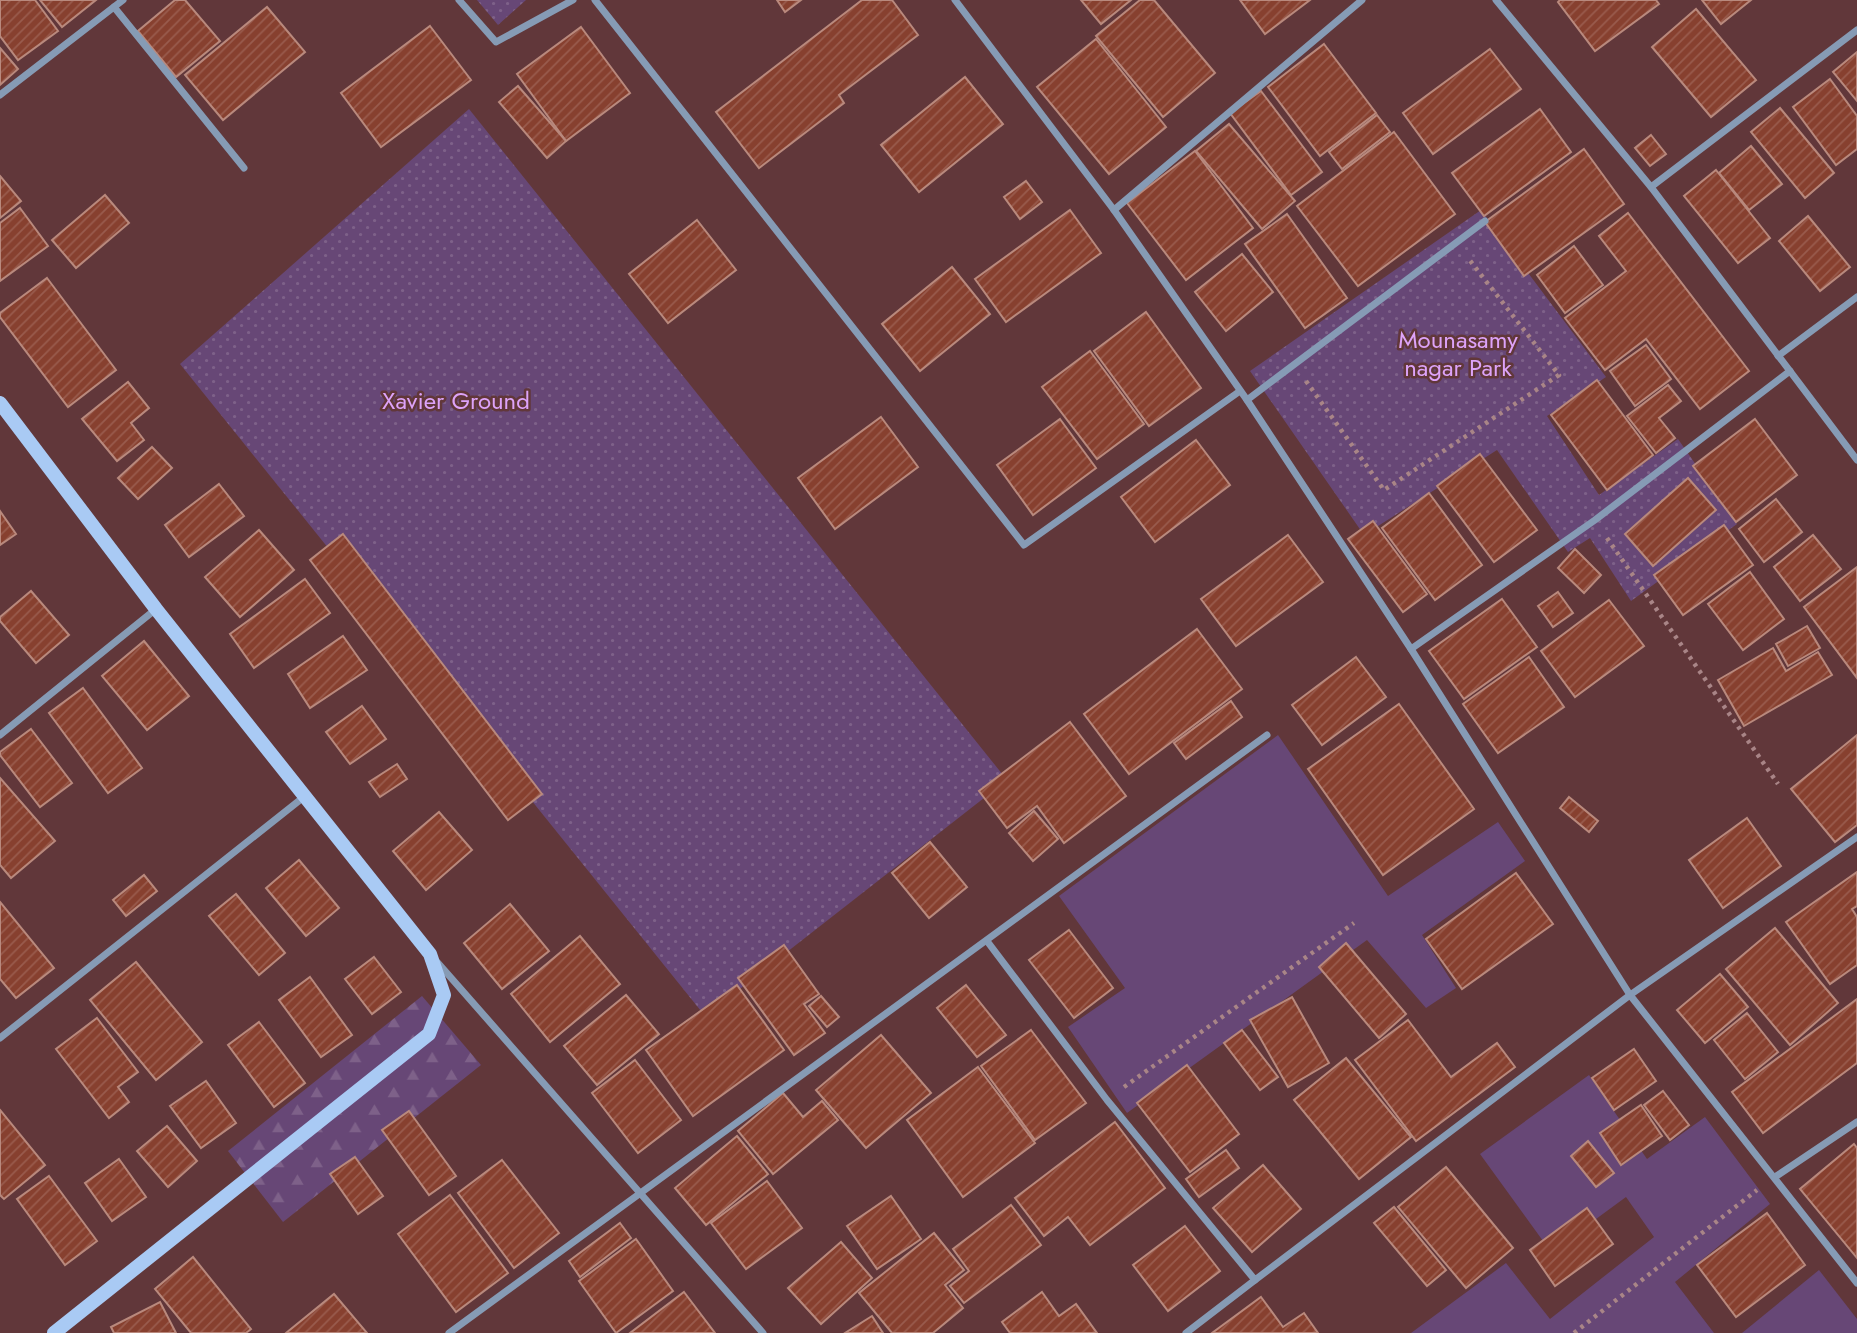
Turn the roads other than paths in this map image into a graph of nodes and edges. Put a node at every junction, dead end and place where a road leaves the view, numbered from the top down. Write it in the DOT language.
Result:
graph roads {
  1 [pos="123,0"];
  2 [pos="459,0"];
  3 [pos="573,0"];
  4 [pos="595,0"];
  5 [pos="955,0"];
  6 [pos="1362,0"];
  7 [pos="1496,0"];
  8 [pos="114,7"];
  9 [pos="1857,30"];
  10 [pos="0,95"];
  11 [pos="244,168"];
  12 [pos="1651,187"];
  13 [pos="1114,210"];
  14 [pos="1485,221"];
  15 [pos="1857,298"];
  16 [pos="1778,356"];
  17 [pos="1790,372"];
  18 [pos="1240,391"];
  19 [pos="1247,400"];
  20 [pos="0,403"];
  21 [pos="1857,460"];
  22 [pos="156,610"];
  23 [pos="1411,649"];
  24 [pos="0,735"];
  25 [pos="1267,735"];
  26 [pos="306,796"];
  27 [pos="1857,837"];
  28 [pos="987,941"];
  29 [pos="430,954"];
  30 [pos="1630,995"];
  31 [pos="0,1038"];
  32 [pos="1857,1122"];
  33 [pos="1775,1177"];
  34 [pos="640,1193"];
  35 [pos="1255,1280"];
  36 [pos="1857,1283"];
  37 [pos="54,1333"];
  38 [pos="449,1333"];
  39 [pos="763,1333"];
  40 [pos="1186,1333"];
  1 -- 8 [label="street"];
  2 -- 3 [label="street"];
  4 -- 18 [label="street"];
  5 -- 13 [label="street"];
  6 -- 13 [label="street"];
  7 -- 12 [label="street"];
  8 -- 10 [label="street"];
  8 -- 11 [label="street"];
  9 -- 12 [label="street"];
  12 -- 16 [label="street"];
  13 -- 18 [label="street"];
  14 -- 19 [label="street"];
  15 -- 16 [label="street"];
  16 -- 17 [label="street"];
  17 -- 21 [label="street"];
  17 -- 23 [label="street"];
  18 -- 19 [label="street"];
  19 -- 23 [label="street"];
  20 -- 22 [label="street"];
  22 -- 24 [label="street"];
  22 -- 26 [label="street"];
  23 -- 30 [label="street"];
  25 -- 28 [label="street"];
  26 -- 29 [label="street"];
  26 -- 31 [label="street"];
  27 -- 30 [label="street"];
  28 -- 34 [label="street"];
  28 -- 35 [label="street"];
  29 -- 34 [label="street"];
  29 -- 37 [label="street"];
  30 -- 33 [label="street"];
  30 -- 35 [label="street"];
  32 -- 33 [label="street"];
  33 -- 36 [label="street"];
  34 -- 38 [label="street"];
  34 -- 39 [label="street"];
  35 -- 40 [label="street"];
}
